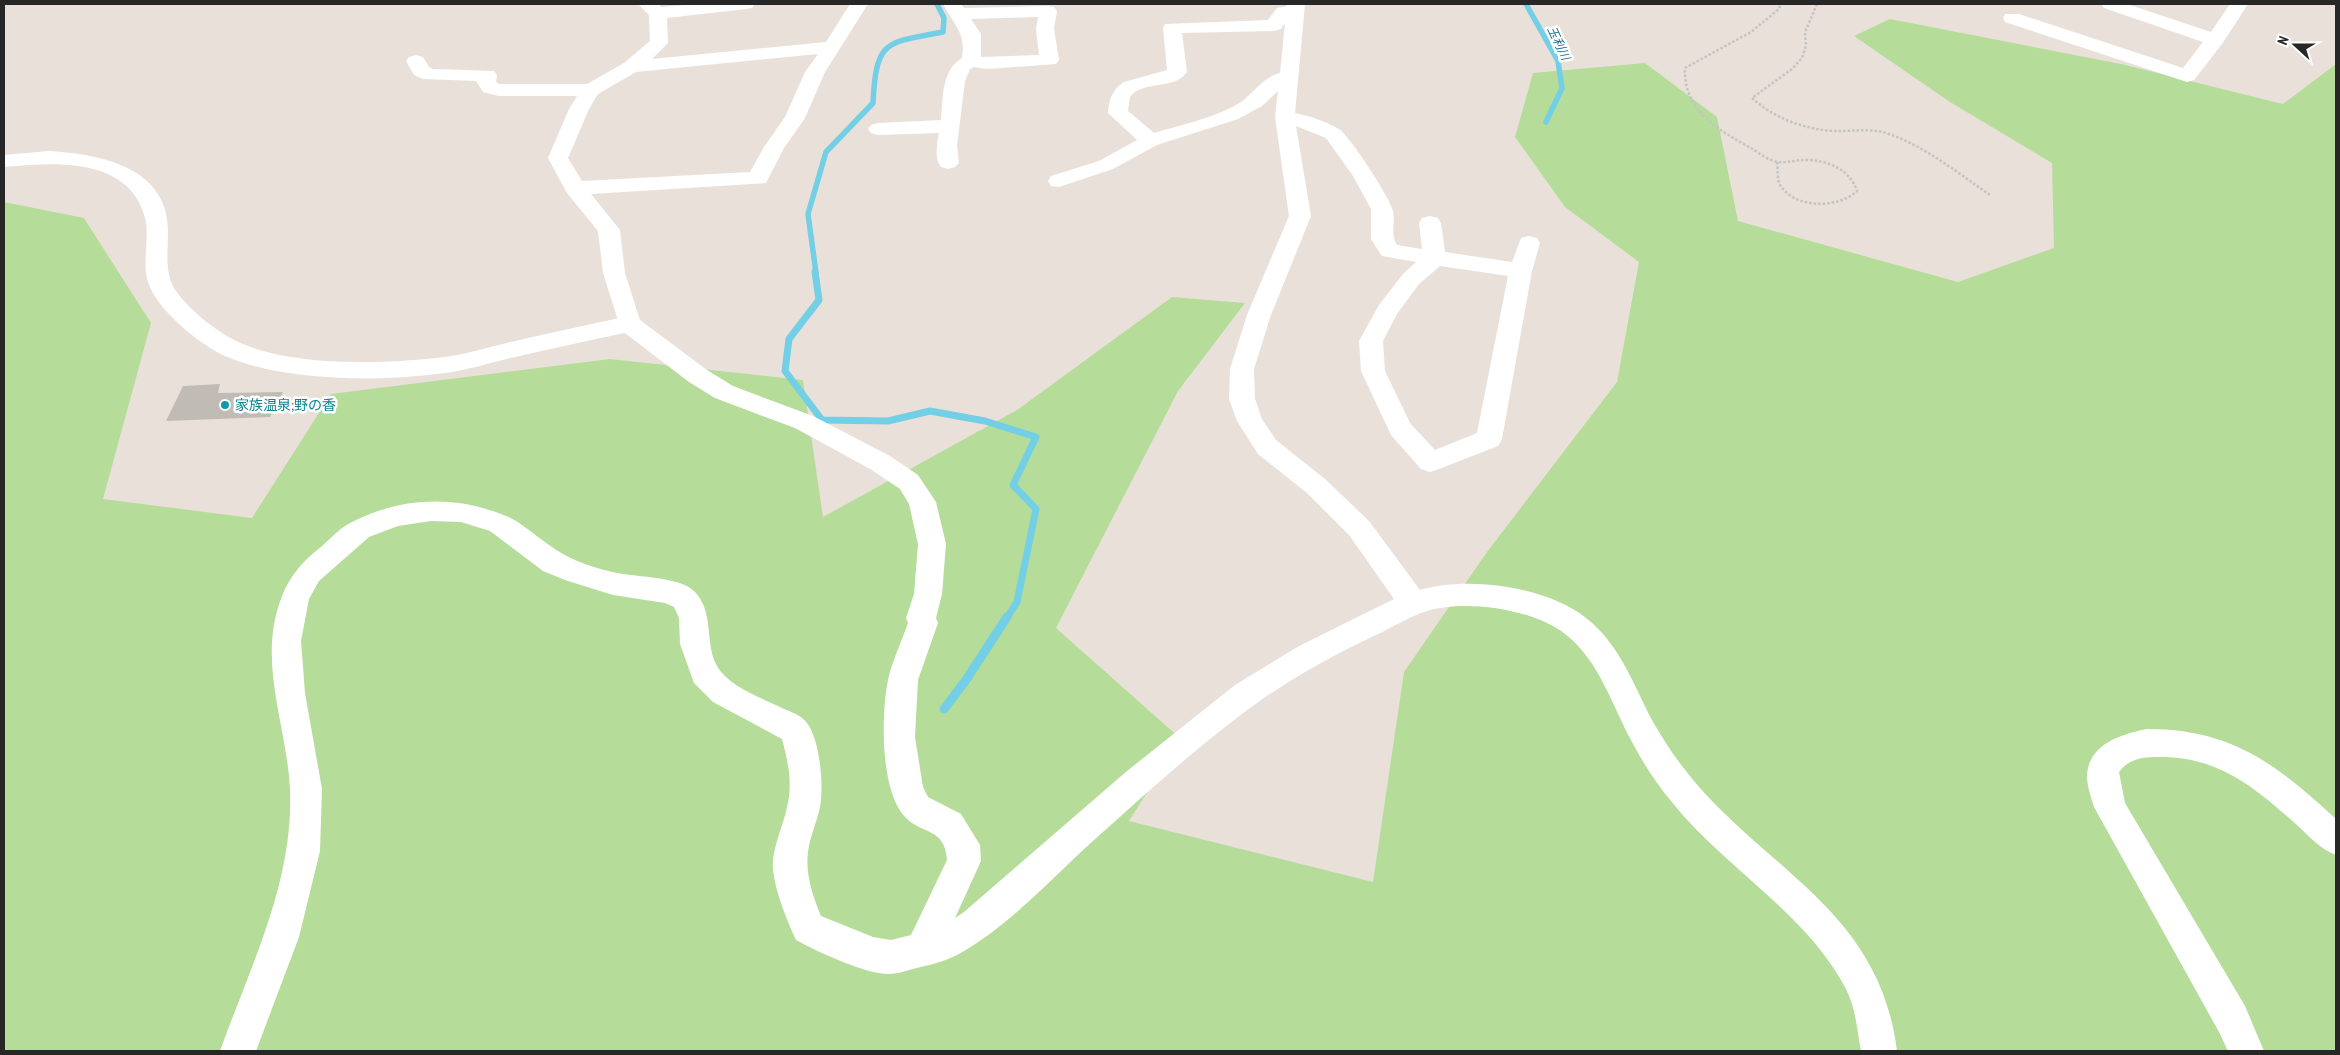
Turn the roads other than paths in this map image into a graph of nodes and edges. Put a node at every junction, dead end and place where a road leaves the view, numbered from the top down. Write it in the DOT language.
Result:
graph roads {
  1 [pos="746,4"];
  2 [pos="860,4"];
  3 [pos="2110,4"];
  4 [pos="2239,4"];
  5 [pos="1295,7"];
  6 [pos="652,8"];
  7 [pos="954,9"];
  8 [pos="2012,18"];
  9 [pos="2215,40"];
  10 [pos="832,47"];
  11 [pos="416,61"];
  12 [pos="972,61"];
  13 [pos="631,67"];
  14 [pos="1288,77"];
  15 [pos="591,90"];
  16 [pos="1285,117"];
  17 [pos="951,126"];
  18 [pos="878,129"];
  19 [pos="1150,142"];
  20 [pos="4,161"];
  21 [pos="948,163"];
  22 [pos="1059,182"];
  23 [pos="575,188"];
  24 [pos="1430,222"];
  25 [pos="1529,243"];
  26 [pos="1434,259"];
  27 [pos="1521,271"];
  28 [pos="629,324"];
  29 [pos="1414,604"];
  30 [pos="2336,840"];
  31 [pos="922,950"];
  32 [pos="238,1051"];
  33 [pos="1879,1051"];
  34 [pos="2246,1051"];
  1 -- 6 [label="street"];
  2 -- 10 [label="street"];
  3 -- 9 [label="street"];
  4 -- 9 [label="street"];
  5 -- 14 [label="street"];
  5 -- 19 [label="street"];
  6 -- 13 [label="street"];
  7 -- 12 [label="street"];
  7 -- 12 [label="street"];
  8 -- 9 [label="street"];
  10 -- 13 [label="street"];
  10 -- 23 [label="street"];
  11 -- 15 [label="street"];
  12 -- 17 [label="street"];
  13 -- 15 [label="street"];
  14 -- 16 [label="street"];
  14 -- 19 [label="street"];
  15 -- 23 [label="street"];
  16 -- 26 [label="street"];
  16 -- 29 [label="street"];
  17 -- 18 [label="street"];
  17 -- 21 [label="street"];
  19 -- 22 [label="street"];
  20 -- 28 [label="street"];
  23 -- 28 [label="street"];
  24 -- 26 [label="street"];
  25 -- 27 [label="street"];
  26 -- 27 [label="street"];
  26 -- 27 [label="street"];
  28 -- 31 [label="street"];
  29 -- 31 [label="street"];
  29 -- 33 [label="street"];
  30 -- 34 [label="street"];
  31 -- 32 [label="street"];
}
